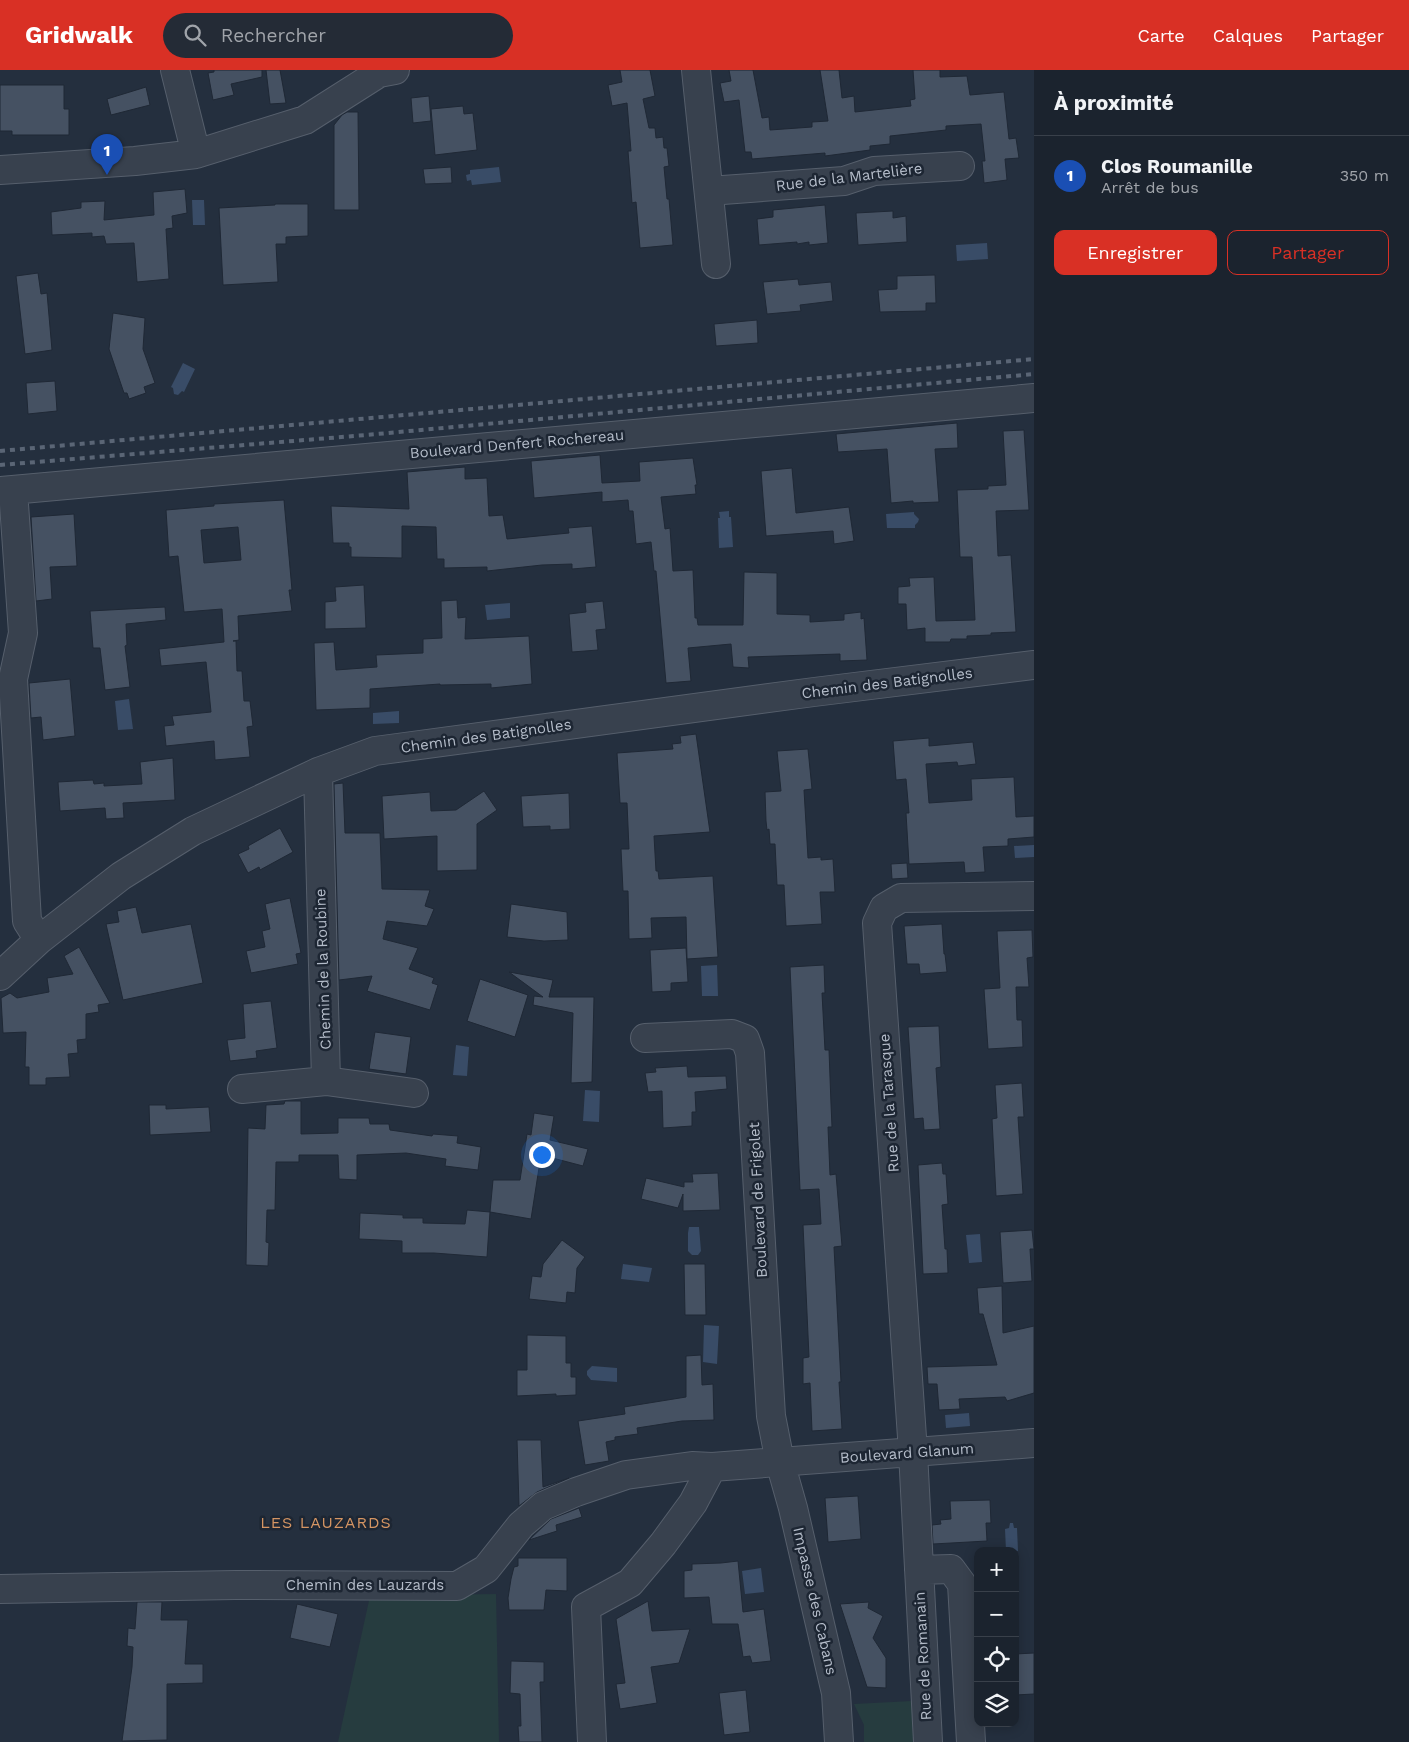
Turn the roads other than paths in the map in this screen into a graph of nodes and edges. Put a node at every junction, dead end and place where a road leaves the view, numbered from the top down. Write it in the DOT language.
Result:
graph roads {
  1 [pos="175,70"];
  2 [pos="395,70"];
  3 [pos="696,70"];
  4 [pos="196,154"];
  5 [pos="960,166"];
  6 [pos="0,170"];
  7 [pos="708,191"];
  8 [pos="716,264"];
  9 [pos="1034,398"];
  10 [pos="6,490"];
  11 [pos="1034,665"];
  12 [pos="318,772"];
  13 [pos="1034,896"];
  14 [pos="38,940"];
  15 [pos="0,976"];
  16 [pos="645,1038"];
  17 [pos="326,1081"];
  18 [pos="242,1089"];
  19 [pos="414,1093"];
  20 [pos="1034,1443"];
  21 [pos="913,1452"];
  22 [pos="780,1462"];
  23 [pos="712,1467"];
  24 [pos="919,1570"];
  25 [pos="0,1589"];
  26 [pos="592,1742"];
  27 [pos="839,1742"];
  28 [pos="928,1742"];
  29 [pos="970,1742"];
  1 -- 4 [label="street"];
  2 -- 4 [label="street"];
  3 -- 7 [label="street"];
  4 -- 6 [label="street"];
  5 -- 7 [label="street, Rue de la Martelière"];
  7 -- 8 [label="street"];
  9 -- 10 [label="street, Boulevard Denfert Rochereau"];
  10 -- 14 [label="street"];
  11 -- 12 [label="street, Chemin des Batignolles"];
  12 -- 14 [label="street, Chemin des Batignolles"];
  12 -- 17 [label="street, Chemin de la Roubine"];
  13 -- 21 [label="street, Rue de la Tarasque"];
  14 -- 15 [label="street, Chemin des Batignolles"];
  16 -- 22 [label="street, Boulevard de Frigolet"];
  17 -- 18 [label="street"];
  17 -- 19 [label="street"];
  20 -- 21 [label="street, Boulevard Glanum"];
  21 -- 22 [label="street, Boulevard Glanum"];
  21 -- 24 [label="street, Rue de Romanain"];
  22 -- 23 [label="street, Chemin des Lauzards"];
  22 -- 27 [label="street, Impasse des Cabans"];
  23 -- 25 [label="street, Chemin des Lauzards"];
  23 -- 26 [label="street"];
  24 -- 28 [label="street, Rue de Romanain"];
  24 -- 29 [label="street, Rue de Romanain"];
}
